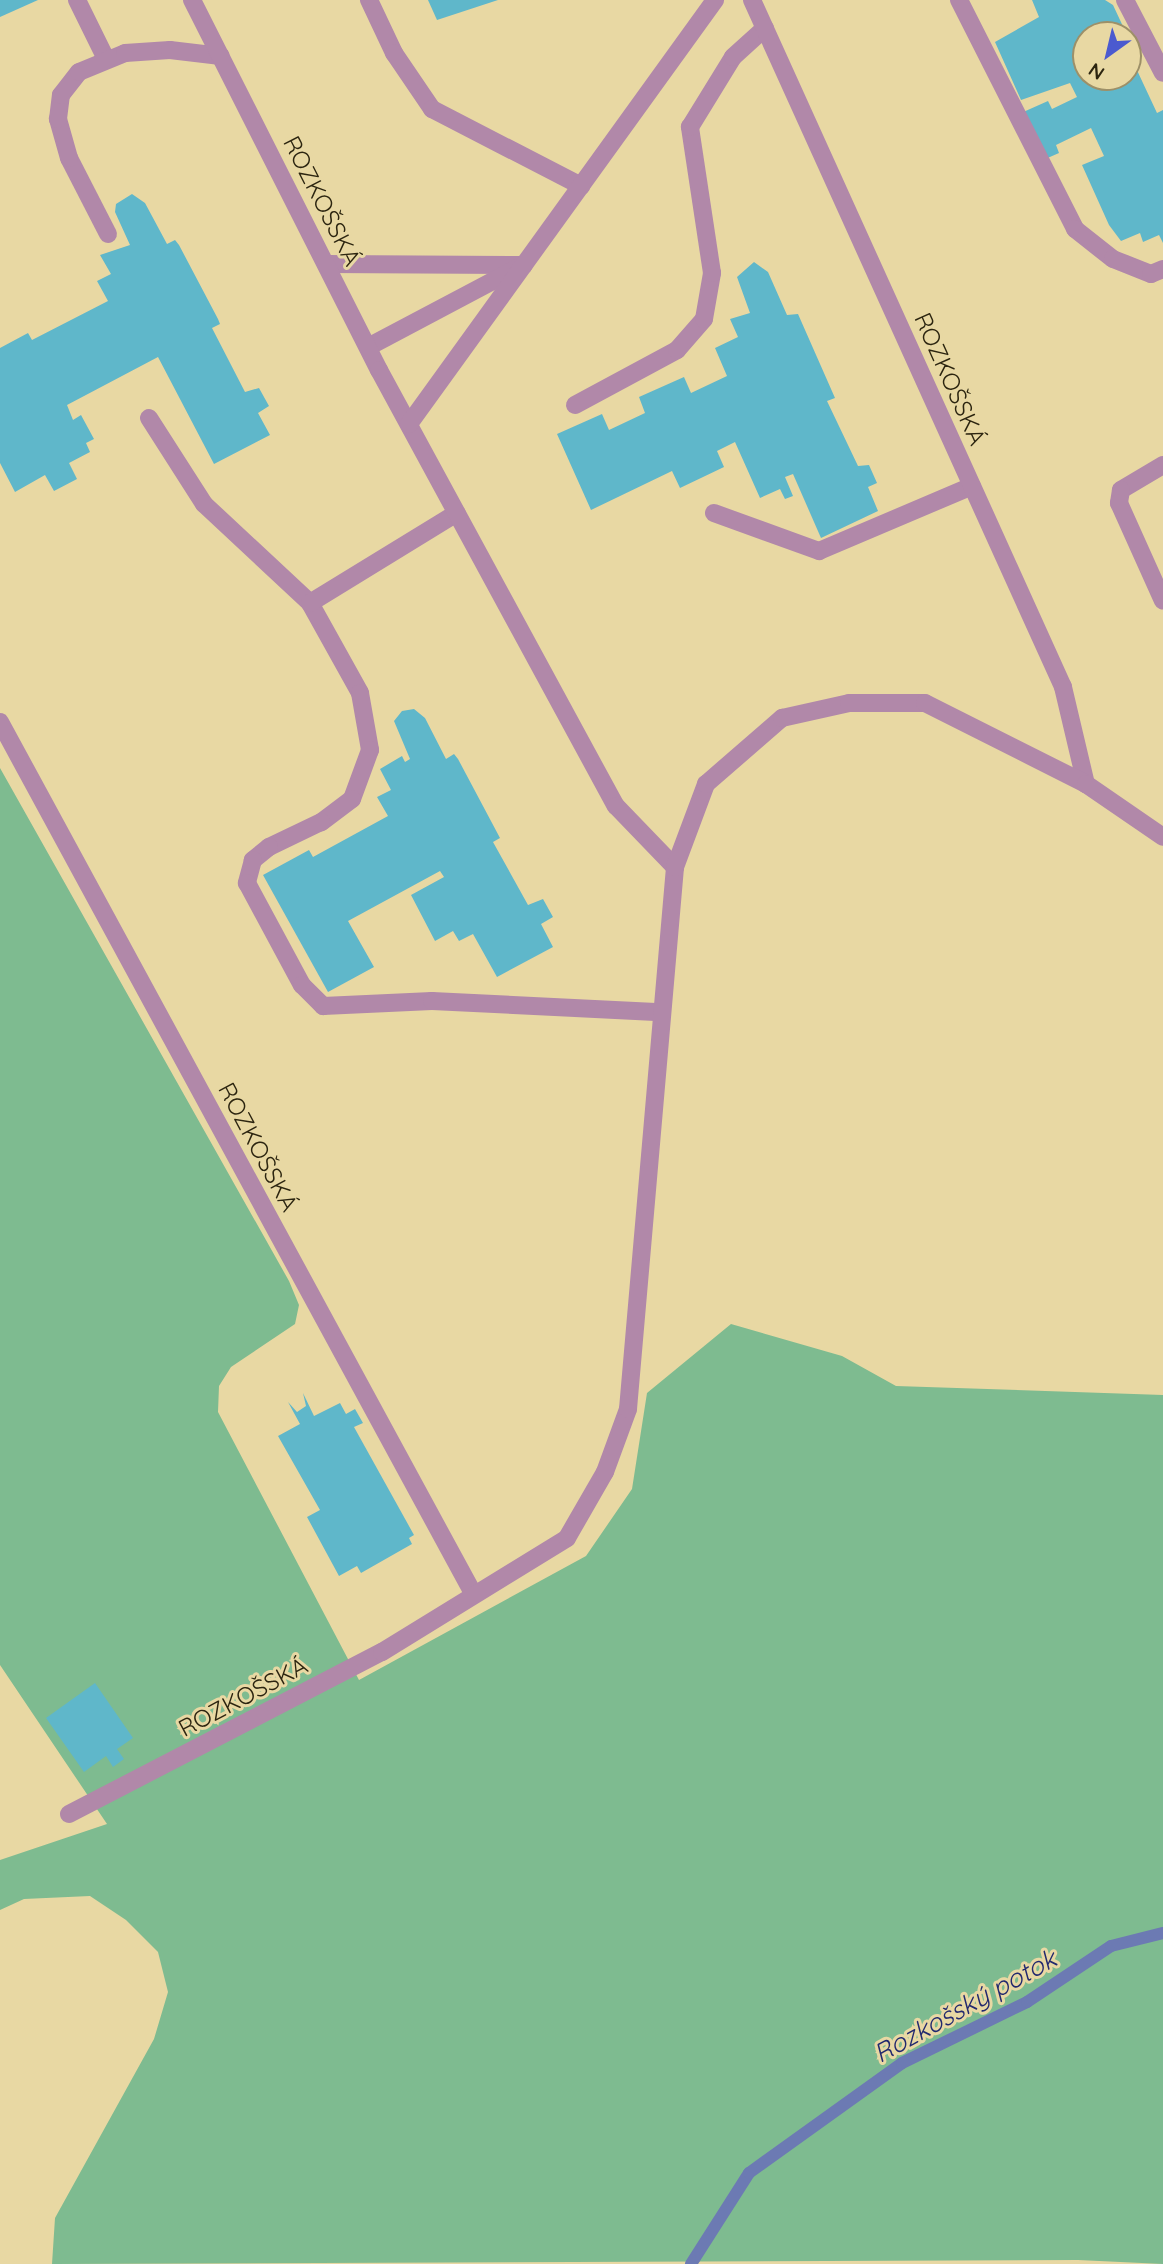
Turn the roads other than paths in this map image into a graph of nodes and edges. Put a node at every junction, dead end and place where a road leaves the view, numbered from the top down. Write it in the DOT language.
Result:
graph roads {
  1 [pos="77,0"];
  2 [pos="192,0"];
  3 [pos="369,0"];
  4 [pos="715,0"];
  5 [pos="752,0"];
  6 [pos="958,0"];
  7 [pos="1125,0"];
  8 [pos="765,28"];
  9 [pos="221,56"];
  10 [pos="106,59"];
  11 [pos="1163,73"];
  12 [pos="581,186"];
  13 [pos="108,234"];
  14 [pos="326,264"];
  15 [pos="524,265"];
  16 [pos="1163,269"];
  17 [pos="368,347"];
  18 [pos="575,405"];
  19 [pos="149,418"];
  20 [pos="409,424"];
  21 [pos="1163,465"];
  22 [pos="972,486"];
  23 [pos="457,513"];
  24 [pos="714,513"];
  25 [pos="1163,601"];
  26 [pos="310,603"];
  27 [pos="0,722"];
  28 [pos="1086,784"];
  29 [pos="1163,837"];
  30 [pos="675,867"];
  31 [pos="661,1012"];
  32 [pos="474,1595"];
  33 [pos="69,1814"];
  1 -- 10 [label="street"];
  2 -- 9 [label="street, ROZKOŠSKÁ"];
  3 -- 12 [label="street"];
  4 -- 12 [label="street"];
  5 -- 8 [label="street, ROZKOŠSKÁ"];
  6 -- 16 [label="street"];
  7 -- 11 [label="street"];
  8 -- 18 [label="street"];
  8 -- 22 [label="street, ROZKOŠSKÁ"];
  9 -- 10 [label="street"];
  9 -- 14 [label="street, ROZKOŠSKÁ"];
  10 -- 13 [label="street"];
  12 -- 15 [label="street"];
  14 -- 15 [label="street"];
  14 -- 17 [label="street, ROZKOŠSKÁ"];
  15 -- 17 [label="street"];
  15 -- 20 [label="street"];
  17 -- 20 [label="street, ROZKOŠSKÁ"];
  19 -- 26 [label="street"];
  20 -- 23 [label="street, ROZKOŠSKÁ"];
  21 -- 25 [label="street"];
  22 -- 24 [label="street"];
  22 -- 28 [label="street, ROZKOŠSKÁ"];
  23 -- 26 [label="street"];
  23 -- 30 [label="street, ROZKOŠSKÁ"];
  26 -- 31 [label="street"];
  27 -- 32 [label="street, ROZKOŠSKÁ"];
  28 -- 29 [label="street, ROZKOŠSKÁ"];
  28 -- 30 [label="street, ROZKOŠSKÁ"];
  30 -- 31 [label="street, ROZKOŠSKÁ"];
  31 -- 32 [label="street, ROZKOŠSKÁ"];
  32 -- 33 [label="street, ROZKOŠSKÁ"];
}
